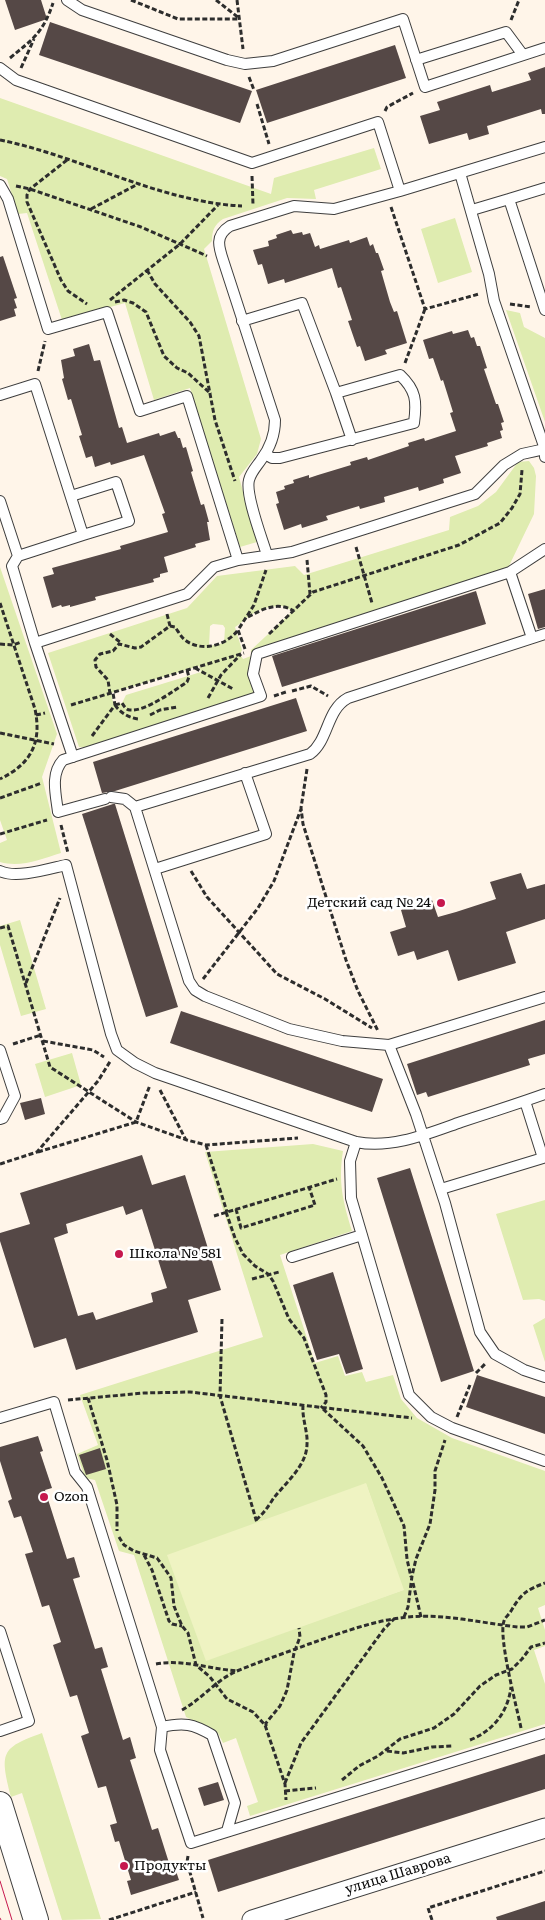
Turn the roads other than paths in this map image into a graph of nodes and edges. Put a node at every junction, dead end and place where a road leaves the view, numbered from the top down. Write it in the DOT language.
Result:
graph roads {
  1 [pos="67,0"];
  2 [pos="545,48"];
  3 [pos="524,55"];
  4 [pos="416,60"];
  5 [pos="4,64"];
  6 [pos="545,147"];
  7 [pos="460,173"];
  8 [pos="4,184"];
  9 [pos="545,188"];
  10 [pos="400,191"];
  11 [pos="509,199"];
  12 [pos="472,210"];
  13 [pos="544,310"];
  14 [pos="242,321"];
  15 [pos="336,393"];
  16 [pos="0,395"];
  17 [pos="352,440"];
  18 [pos="545,449"];
  19 [pos="265,454"];
  20 [pos="545,457"];
  21 [pos="71,496"];
  22 [pos="0,502"];
  23 [pos="83,535"];
  24 [pos="545,549"];
  25 [pos="267,555"];
  26 [pos="18,556"];
  27 [pos="238,560"];
  28 [pos="510,572"];
  29 [pos="545,634"];
  30 [pos="532,638"];
  31 [pos="35,643"];
  32 [pos="76,756"];
  33 [pos="245,773"];
  34 [pos="136,807"];
  35 [pos="155,869"];
  36 [pos="0,871"];
  37 [pos="545,997"];
  38 [pos="389,1045"];
  39 [pos="4,1048"];
  40 [pos="545,1094"];
  41 [pos="525,1101"];
  42 [pos="0,1119"];
  43 [pos="422,1135"];
  44 [pos="356,1142"];
  45 [pos="440,1189"];
  46 [pos="362,1235"];
  47 [pos="292,1257"];
  48 [pos="545,1377"];
  49 [pos="0,1418"];
  50 [pos="545,1461"];
  51 [pos="0,1631"];
  52 [pos="160,1723"];
  53 [pos="0,1731"];
  54 [pos="545,1733"];
  55 [pos="0,1804"];
  56 [pos="545,1828"];
  57 [pos="228,1831"];
  58 [pos="36,1920"];
  59 [pos="252,1920"];
  1 -- 4 [label="lane"];
  2 -- 3 [label="lane"];
  3 -- 4 [label="lane"];
  3 -- 4 [label="lane"];
  5 -- 10 [label="lane"];
  6 -- 7 [label="lane"];
  7 -- 10 [label="lane"];
  7 -- 12 [label="lane"];
  8 -- 27 [label="lane"];
  9 -- 11 [label="lane"];
  10 -- 14 [label="lane"];
  11 -- 12 [label="lane"];
  11 -- 13 [label="lane"];
  12 -- 18 [label="lane"];
  14 -- 15 [label="lane"];
  14 -- 19 [label="lane"];
  15 -- 17 [label="lane"];
  15 -- 17 [label="lane"];
  16 -- 21 [label="lane"];
  17 -- 19 [label="lane"];
  18 -- 20 [label="lane"];
  18 -- 25 [label="lane"];
  19 -- 25 [label="lane"];
  21 -- 23 [label="lane"];
  21 -- 23 [label="lane"];
  22 -- 26 [label="lane"];
  23 -- 26 [label="lane"];
  24 -- 28 [label="lane"];
  25 -- 27 [label="lane"];
  26 -- 31 [label="lane"];
  27 -- 31 [label="lane"];
  28 -- 30 [label="lane"];
  28 -- 32 [label="lane"];
  29 -- 30 [label="lane"];
  30 -- 33 [label="lane"];
  31 -- 32 [label="lane"];
  32 -- 34 [label="lane"];
  33 -- 34 [label="lane"];
  33 -- 35 [label="lane"];
  34 -- 35 [label="lane"];
  35 -- 38 [label="lane"];
  36 -- 44 [label="lane"];
  37 -- 38 [label="lane"];
  38 -- 43 [label="lane"];
  39 -- 42 [label="lane"];
  40 -- 41 [label="lane"];
  41 -- 43 [label="lane"];
  41 -- 45 [label="lane"];
  43 -- 44 [label="lane"];
  43 -- 45 [label="lane"];
  44 -- 46 [label="lane"];
  45 -- 48 [label="lane"];
  46 -- 47 [label="lane"];
  46 -- 50 [label="lane"];
  49 -- 52 [label="lane"];
  51 -- 53 [label="lane"];
  52 -- 57 [label="lane"];
  52 -- 57 [label="lane"];
  54 -- 57 [label="lane"];
  55 -- 58 [label="street"];
  56 -- 59 [label="street, улица Шаврова"];
}
